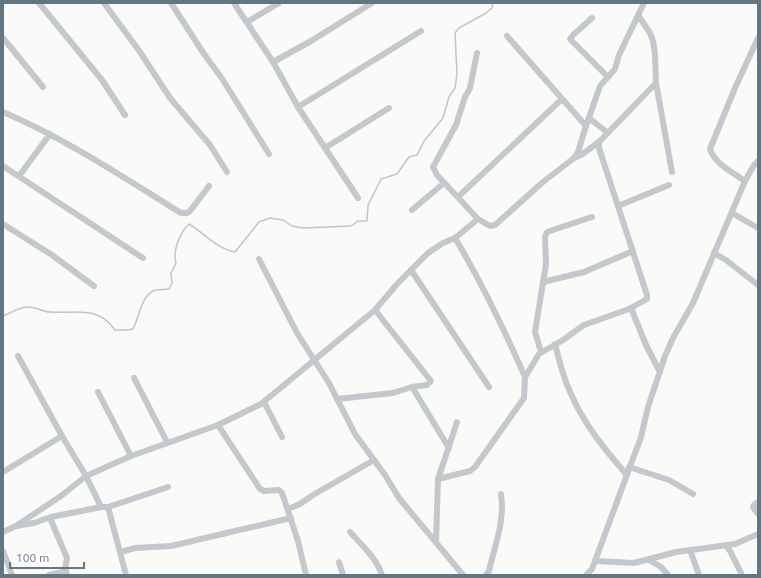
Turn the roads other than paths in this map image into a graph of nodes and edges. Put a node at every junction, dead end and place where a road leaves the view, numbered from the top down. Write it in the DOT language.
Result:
graph roads {
  1 [pos="39,3"];
  2 [pos="104,3"];
  3 [pos="171,3"];
  4 [pos="234,3"];
  5 [pos="279,3"];
  6 [pos="372,3"];
  7 [pos="644,3"];
  8 [pos="638,15"];
  9 [pos="592,18"];
  10 [pos="246,22"];
  11 [pos="421,31"];
  12 [pos="507,36"];
  13 [pos="3,38"];
  14 [pos="758,38"];
  15 [pos="477,53"];
  16 [pos="272,62"];
  17 [pos="608,77"];
  18 [pos="656,83"];
  19 [pos="43,87"];
  20 [pos="562,99"];
  21 [pos="298,107"];
  22 [pos="389,108"];
  23 [pos="3,112"];
  24 [pos="125,116"];
  25 [pos="589,118"];
  26 [pos="586,126"];
  27 [pos="608,132"];
  28 [pos="50,134"];
  29 [pos="599,142"];
  30 [pos="325,148"];
  31 [pos="269,154"];
  32 [pos="574,158"];
  33 [pos="758,161"];
  34 [pos="4,168"];
  35 [pos="755,170"];
  36 [pos="227,172"];
  37 [pos="672,172"];
  38 [pos="19,176"];
  39 [pos="745,181"];
  40 [pos="444,183"];
  41 [pos="670,185"];
  42 [pos="209,186"];
  43 [pos="458,197"];
  44 [pos="358,198"];
  45 [pos="618,206"];
  46 [pos="412,210"];
  47 [pos="732,213"];
  48 [pos="592,217"];
  49 [pos="478,218"];
  50 [pos="3,224"];
  51 [pos="758,228"];
  52 [pos="455,238"];
  53 [pos="633,251"];
  54 [pos="714,253"];
  55 [pos="143,258"];
  56 [pos="259,259"];
  57 [pos="411,270"];
  58 [pos="543,282"];
  59 [pos="758,285"];
  60 [pos="94,286"];
  61 [pos="631,308"];
  62 [pos="375,310"];
  63 [pos="555,344"];
  64 [pos="541,352"];
  65 [pos="18,356"];
  66 [pos="314,360"];
  67 [pos="660,372"];
  68 [pos="526,377"];
  69 [pos="134,378"];
  70 [pos="412,387"];
  71 [pos="490,387"];
  72 [pos="98,392"];
  73 [pos="337,399"];
  74 [pos="264,402"];
  75 [pos="457,422"];
  76 [pos="218,425"];
  77 [pos="62,436"];
  78 [pos="282,438"];
  79 [pos="167,442"];
  80 [pos="449,448"];
  81 [pos="131,456"];
  82 [pos="374,460"];
  83 [pos="629,467"];
  84 [pos="3,472"];
  85 [pos="627,474"];
  86 [pos="86,476"];
  87 [pos="438,479"];
  88 [pos="168,487"];
  89 [pos="501,494"];
  90 [pos="693,494"];
  91 [pos="758,502"];
  92 [pos="108,506"];
  93 [pos="101,507"];
  94 [pos="288,509"];
  95 [pos="758,514"];
  96 [pos="50,518"];
  97 [pos="291,518"];
  98 [pos="16,526"];
  99 [pos="3,532"];
  100 [pos="350,532"];
  101 [pos="758,534"];
  102 [pos="436,542"];
  103 [pos="726,546"];
  104 [pos="690,550"];
  105 [pos="3,551"];
  106 [pos="121,552"];
  107 [pos="649,560"];
  108 [pos="595,561"];
  109 [pos="339,562"];
  110 [pos="66,573"];
  111 [pos="12,575"];
  112 [pos="49,575"];
  113 [pos="126,575"];
  114 [pos="306,575"];
  115 [pos="343,575"];
  116 [pos="382,575"];
  117 [pos="463,575"];
  118 [pos="486,575"];
  119 [pos="586,575"];
  120 [pos="668,575"];
  121 [pos="699,575"];
  122 [pos="742,575"];
  1 -- 24 [label="street"];
  2 -- 36 [label="street"];
  3 -- 31 [label="street"];
  4 -- 10 [label="street"];
  5 -- 10 [label="street"];
  6 -- 16 [label="street"];
  7 -- 8 [label="street"];
  8 -- 17 [label="street"];
  8 -- 18 [label="street"];
  9 -- 17 [label="street"];
  10 -- 16 [label="street"];
  11 -- 21 [label="street"];
  12 -- 20 [label="street"];
  13 -- 19 [label="street"];
  14 -- 39 [label="street"];
  15 -- 40 [label="street"];
  16 -- 21 [label="street"];
  17 -- 25 [label="street"];
  18 -- 27 [label="street"];
  18 -- 37 [label="street"];
  20 -- 26 [label="street"];
  20 -- 43 [label="street"];
  21 -- 30 [label="street"];
  22 -- 30 [label="street"];
  23 -- 28 [label="street"];
  25 -- 26 [label="street"];
  25 -- 27 [label="street"];
  26 -- 32 [label="street"];
  27 -- 29 [label="street"];
  28 -- 38 [label="street"];
  28 -- 42 [label="street"];
  29 -- 32 [label="street"];
  29 -- 45 [label="street"];
  30 -- 44 [label="street"];
  32 -- 49 [label="street"];
  33 -- 35 [label="street"];
  34 -- 38 [label="street"];
  35 -- 39 [label="street"];
  38 -- 55 [label="street"];
  39 -- 47 [label="street"];
  40 -- 43 [label="street"];
  40 -- 46 [label="street"];
  41 -- 45 [label="street"];
  43 -- 49 [label="street"];
  45 -- 53 [label="street"];
  47 -- 51 [label="street"];
  47 -- 54 [label="street"];
  48 -- 58 [label="street"];
  49 -- 52 [label="street"];
  50 -- 60 [label="street"];
  52 -- 57 [label="street"];
  52 -- 68 [label="street"];
  53 -- 58 [label="street"];
  53 -- 61 [label="street"];
  54 -- 59 [label="street"];
  54 -- 67 [label="street"];
  56 -- 66 [label="street"];
  57 -- 62 [label="street"];
  57 -- 71 [label="street"];
  58 -- 64 [label="street"];
  61 -- 63 [label="street"];
  61 -- 67 [label="street"];
  62 -- 66 [label="street"];
  62 -- 70 [label="street"];
  63 -- 64 [label="street"];
  63 -- 85 [label="street"];
  64 -- 68 [label="street"];
  65 -- 77 [label="street"];
  66 -- 73 [label="street"];
  66 -- 74 [label="street"];
  67 -- 83 [label="street"];
  68 -- 87 [label="street"];
  69 -- 79 [label="street"];
  70 -- 73 [label="street"];
  70 -- 80 [label="street"];
  72 -- 81 [label="street"];
  73 -- 82 [label="street"];
  74 -- 76 [label="street"];
  74 -- 78 [label="street"];
  75 -- 80 [label="street"];
  76 -- 79 [label="street"];
  76 -- 94 [label="street"];
  77 -- 84 [label="street"];
  77 -- 86 [label="street"];
  79 -- 81 [label="street"];
  80 -- 87 [label="street"];
  81 -- 86 [label="street"];
  82 -- 94 [label="street"];
  82 -- 102 [label="street"];
  83 -- 85 [label="street"];
  83 -- 90 [label="street"];
  85 -- 108 [label="street"];
  86 -- 93 [label="street"];
  86 -- 98 [label="street"];
  87 -- 102 [label="street"];
  88 -- 92 [label="street"];
  89 -- 118 [label="street"];
  91 -- 95 [label="street"];
  92 -- 93 [label="street"];
  92 -- 106 [label="street"];
  93 -- 96 [label="street"];
  94 -- 97 [label="street"];
  96 -- 98 [label="street"];
  96 -- 110 [label="street"];
  97 -- 106 [label="street"];
  97 -- 114 [label="street"];
  98 -- 99 [label="street"];
  100 -- 116 [label="street"];
  101 -- 103 [label="street"];
  102 -- 117 [label="street"];
  103 -- 104 [label="street"];
  103 -- 122 [label="street"];
  104 -- 107 [label="street"];
  104 -- 121 [label="street"];
  105 -- 111 [label="street"];
  106 -- 113 [label="street"];
  107 -- 108 [label="street"];
  107 -- 120 [label="street"];
  108 -- 119 [label="street"];
  109 -- 115 [label="street"];
  110 -- 112 [label="street"];
}
